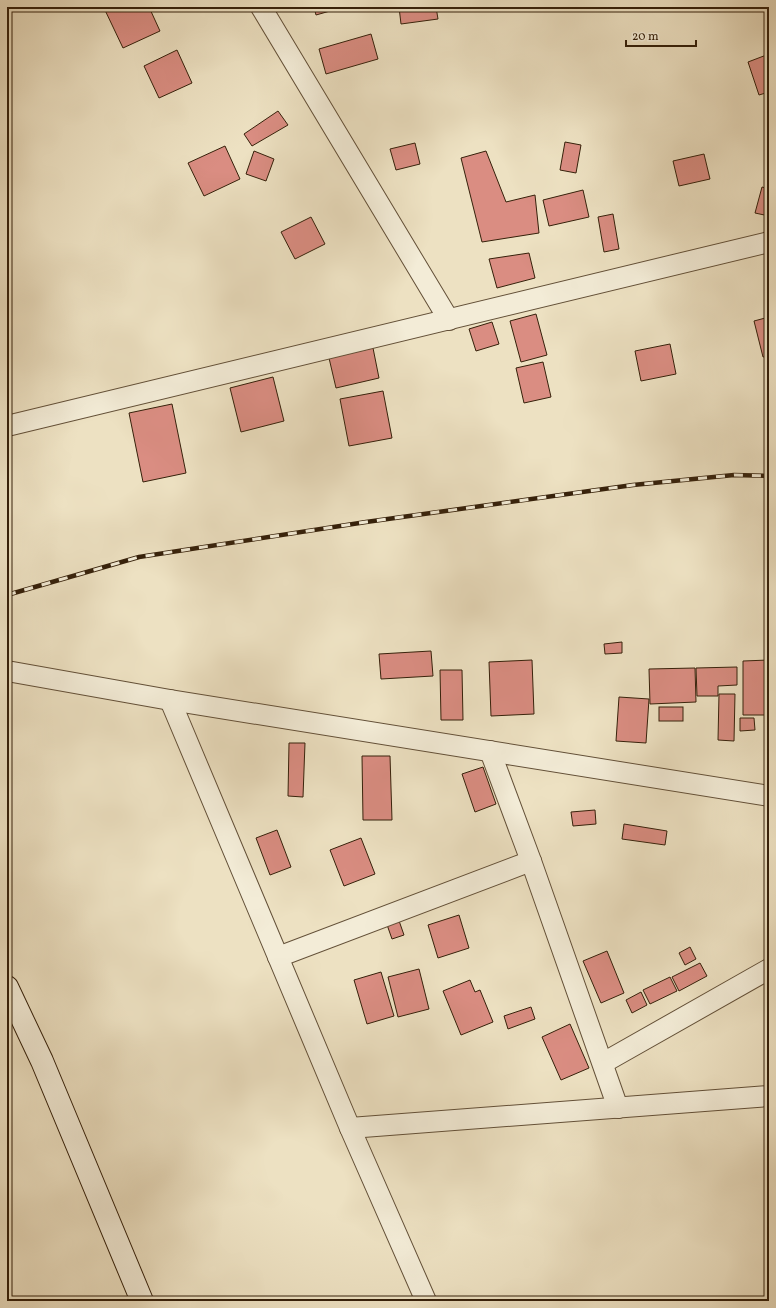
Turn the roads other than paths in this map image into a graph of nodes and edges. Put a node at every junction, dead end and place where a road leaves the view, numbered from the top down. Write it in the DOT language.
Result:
graph roads {
  1 [pos="261,7"];
  2 [pos="769,242"];
  3 [pos="449,320"];
  4 [pos="7,426"];
  5 [pos="7,671"];
  6 [pos="170,700"];
  7 [pos="490,751"];
  8 [pos="769,796"];
  9 [pos="531,861"];
  10 [pos="278,957"];
  11 [pos="769,969"];
  12 [pos="7,987"];
  13 [pos="603,1063"];
  14 [pos="769,1096"];
  15 [pos="618,1108"];
  16 [pos="350,1128"];
  17 [pos="142,1301"];
  18 [pos="426,1301"];
  1 -- 3 [label="street"];
  2 -- 3 [label="street"];
  3 -- 4 [label="street"];
  5 -- 6 [label="street"];
  6 -- 7 [label="street"];
  6 -- 10 [label="street"];
  7 -- 8 [label="street"];
  7 -- 9 [label="street"];
  9 -- 10 [label="street"];
  9 -- 13 [label="street"];
  10 -- 16 [label="street"];
  11 -- 13 [label="street"];
  12 -- 17 [label="main road"];
  13 -- 15 [label="street"];
  14 -- 15 [label="street"];
  15 -- 16 [label="street"];
  16 -- 18 [label="street"];
}
